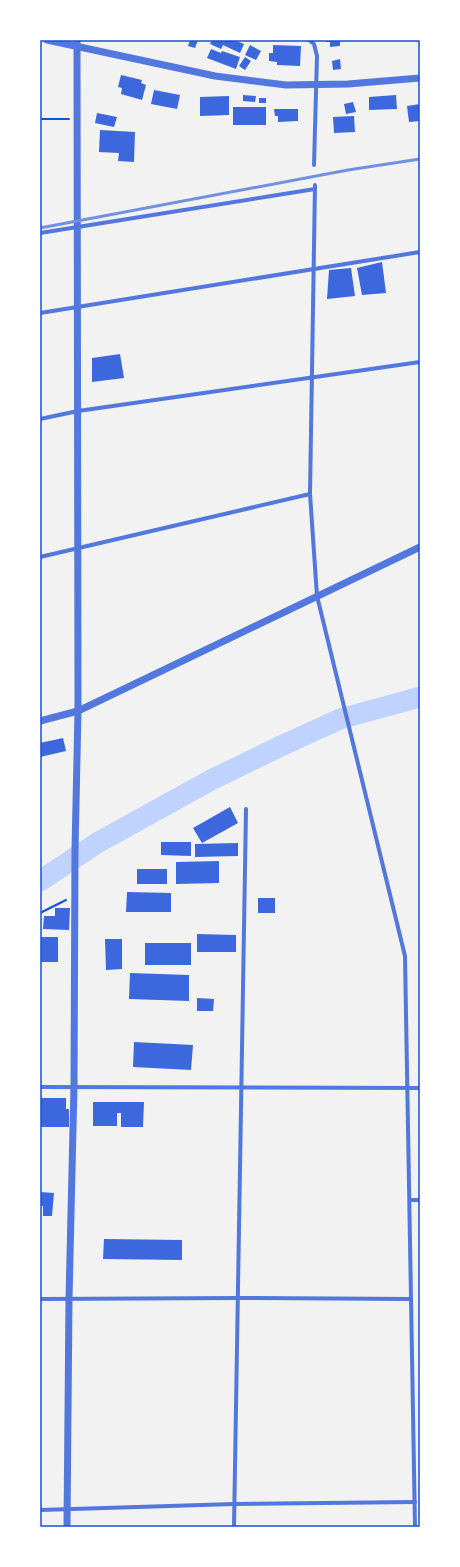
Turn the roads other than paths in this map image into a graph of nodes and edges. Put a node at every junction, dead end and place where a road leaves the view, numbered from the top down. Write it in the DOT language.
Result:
graph roads {
  1 [pos="47,40"];
  2 [pos="310,40"];
  3 [pos="77,43"];
  4 [pos="420,78"];
  5 [pos="317,84"];
  6 [pos="314,165"];
  7 [pos="77,227"];
  8 [pos="40,233"];
  9 [pos="420,252"];
  10 [pos="314,268"];
  11 [pos="78,306"];
  12 [pos="40,312"];
  13 [pos="420,362"];
  14 [pos="312,377"];
  15 [pos="78,411"];
  16 [pos="40,419"];
  17 [pos="310,494"];
  18 [pos="420,547"];
  19 [pos="79,548"];
  20 [pos="40,557"];
  21 [pos="317,596"];
  22 [pos="78,711"];
  23 [pos="40,721"];
  24 [pos="246,809"];
  25 [pos="40,1086"];
  26 [pos="74,1086"];
  27 [pos="240,1088"];
  28 [pos="408,1088"];
  29 [pos="420,1088"];
  30 [pos="410,1200"];
  31 [pos="420,1200"];
  32 [pos="238,1298"];
  33 [pos="40,1299"];
  34 [pos="69,1299"];
  35 [pos="411,1299"];
  36 [pos="414,1502"];
  37 [pos="234,1504"];
  38 [pos="40,1510"];
  39 [pos="67,1510"];
  40 [pos="66,1527"];
  41 [pos="234,1527"];
  42 [pos="415,1527"];
  1 -- 3 [label="street"];
  2 -- 5 [label="street"];
  3 -- 5 [label="street"];
  3 -- 7 [label="street"];
  4 -- 5 [label="street"];
  5 -- 6 [label="street"];
  7 -- 8 [label="street"];
  7 -- 10 [label="street"];
  7 -- 11 [label="street"];
  9 -- 10 [label="street"];
  10 -- 11 [label="street"];
  10 -- 14 [label="street"];
  11 -- 12 [label="street"];
  11 -- 15 [label="street"];
  13 -- 14 [label="street"];
  14 -- 15 [label="street"];
  14 -- 17 [label="street"];
  15 -- 16 [label="street"];
  15 -- 19 [label="street"];
  17 -- 19 [label="street"];
  17 -- 21 [label="street"];
  18 -- 21 [label="street"];
  19 -- 20 [label="street"];
  19 -- 22 [label="street"];
  21 -- 22 [label="street"];
  21 -- 28 [label="street"];
  22 -- 23 [label="street"];
  22 -- 26 [label="street"];
  24 -- 27 [label="street"];
  25 -- 26 [label="street"];
  26 -- 27 [label="street"];
  26 -- 34 [label="street"];
  27 -- 28 [label="street"];
  27 -- 32 [label="street"];
  28 -- 29 [label="street"];
  28 -- 30 [label="street"];
  30 -- 31 [label="street"];
  30 -- 35 [label="street"];
  32 -- 34 [label="street"];
  32 -- 35 [label="street"];
  32 -- 37 [label="street"];
  33 -- 34 [label="street"];
  34 -- 39 [label="street"];
  35 -- 36 [label="street"];
  36 -- 37 [label="street"];
  36 -- 42 [label="street"];
  37 -- 39 [label="street"];
  37 -- 41 [label="street"];
  38 -- 39 [label="street"];
  39 -- 40 [label="street"];
}
